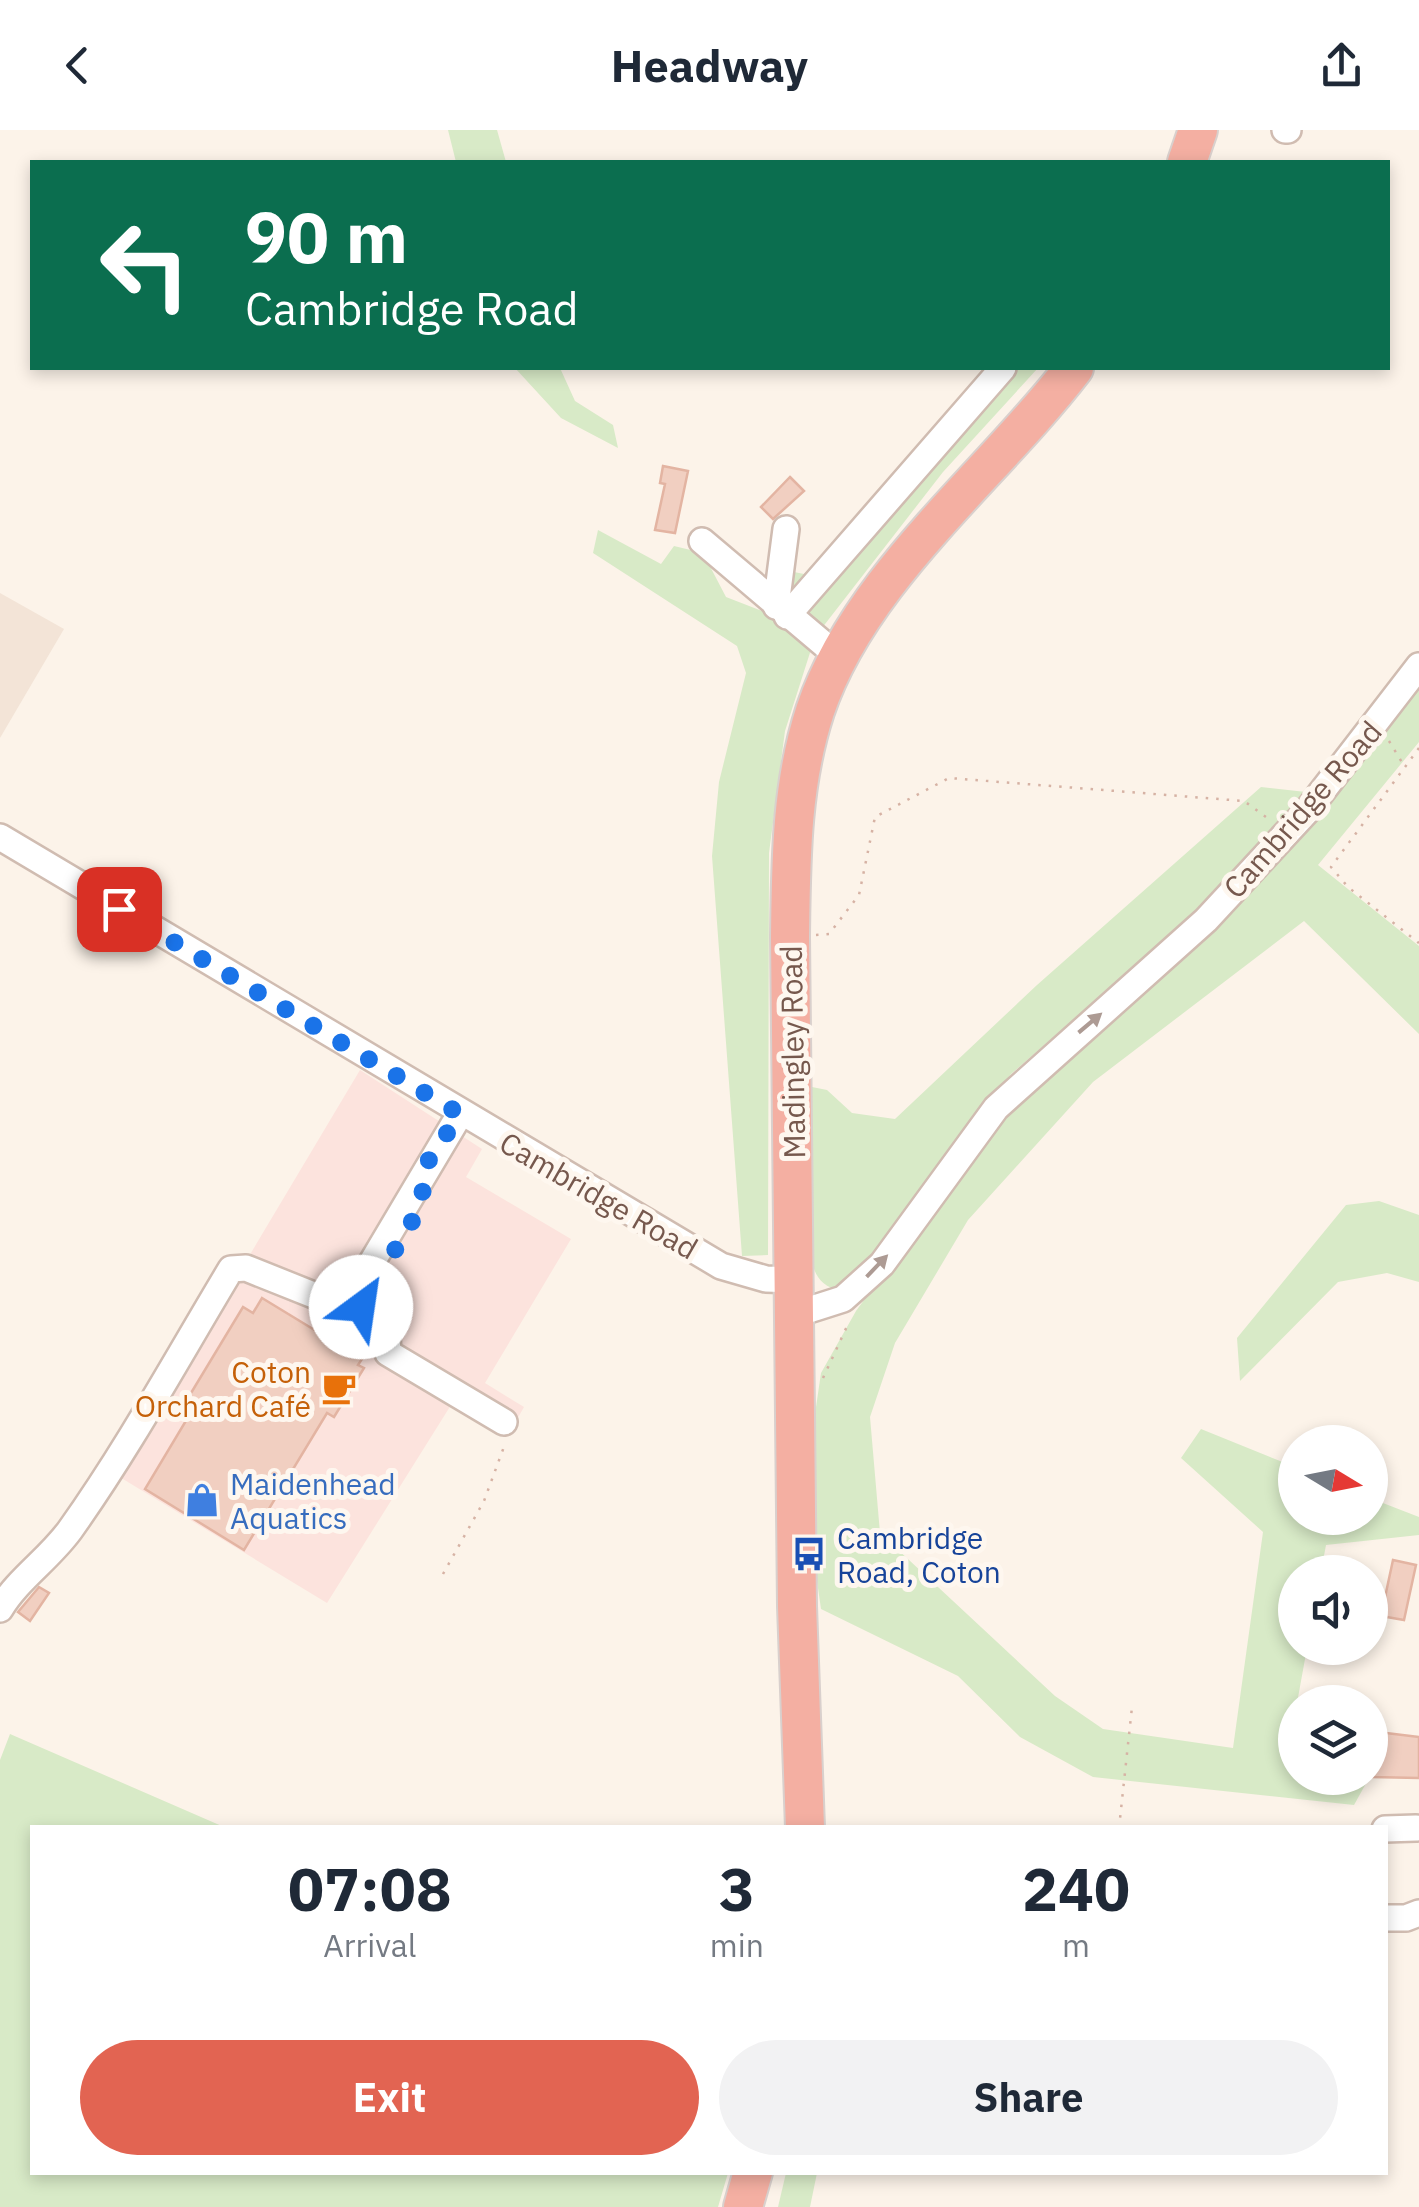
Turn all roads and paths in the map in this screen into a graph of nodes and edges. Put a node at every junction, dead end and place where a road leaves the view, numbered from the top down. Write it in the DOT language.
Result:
graph roads {
  1 [pos="1198,130"];
  2 [pos="1188,160"];
  3 [pos="1001,370"];
  4 [pos="1072,370"];
  5 [pos="786,529"];
  6 [pos="702,541"];
  7 [pos="782,611"];
  8 [pos="839,657"];
  9 [pos="1419,666"];
  10 [pos="1419,748"];
  11 [pos="1400,758"];
  12 [pos="1404,766"];
  13 [pos="1287,832"];
  14 [pos="0,838"];
  15 [pos="790,936"];
  16 [pos="1419,943"];
  17 [pos="460,1114"];
  18 [pos="795,1297"];
  19 [pos="349,1303"];
  20 [pos="854,1313"];
  21 [pos="818,1390"];
  22 [pos="504,1422"];
  23 [pos="443,1574"];
  24 [pos="0,1609"];
  25 [pos="1132,1707"];
  26 [pos="806,1825"];
  27 [pos="1119,1825"];
  28 [pos="1416,1828"];
  29 [pos="1388,1829"];
  30 [pos="1419,1913"];
  31 [pos="1388,1918"];
  32 [pos="752,2175"];
  33 [pos="743,2207"];
  1 -- 2 [label="highway"];
  3 -- 7 [label="street"];
  4 -- 8 [label="highway, Madingley Road"];
  5 -- 7 [label="street"];
  6 -- 7 [label="street"];
  7 -- 8 [label="street"];
  8 -- 15 [label="highway, Madingley Road"];
  9 -- 13 [label="street, Cambridge Road"];
  10 -- 12 [label="path"];
  11 -- 12 [label="path"];
  12 -- 16 [label="path"];
  13 -- 15 [label="path"];
  18 -- 13 [label="street, Cambridge Road, one-way"];
  14 -- 17 [label="street, Cambridge Road"];
  15 -- 18 [label="highway, Madingley Road"];
  17 -- 18 [label="street, Cambridge Road"];
  17 -- 19 [label="street"];
  18 -- 26 [label="highway, Madingley Road"];
  19 -- 22 [label="street"];
  19 -- 24 [label="street"];
  20 -- 21 [label="path"];
  22 -- 23 [label="path"];
  25 -- 27 [label="path"];
  28 -- 29 [label="street"];
  30 -- 31 [label="street"];
  32 -- 33 [label="highway"];
}
